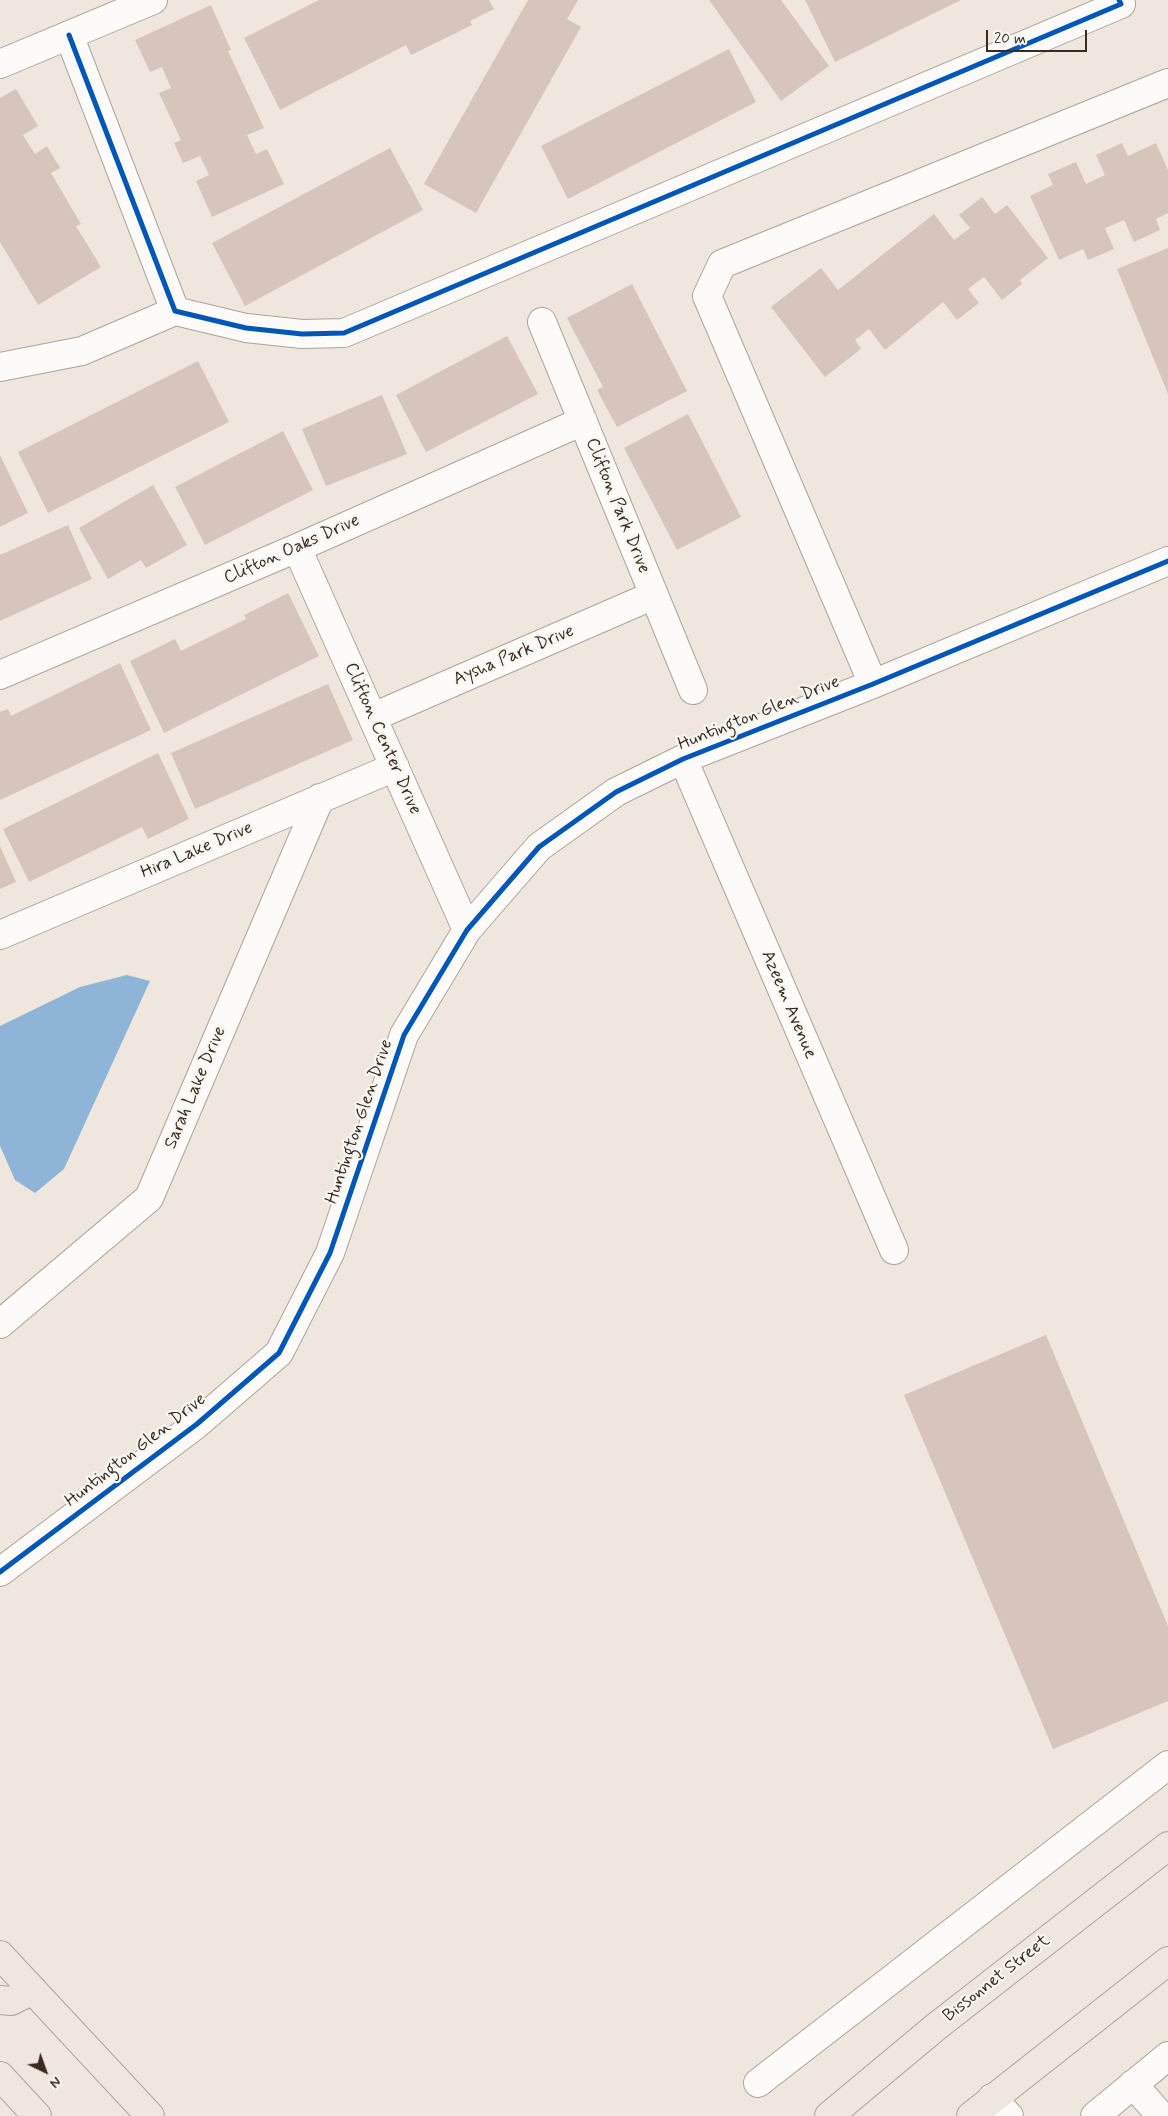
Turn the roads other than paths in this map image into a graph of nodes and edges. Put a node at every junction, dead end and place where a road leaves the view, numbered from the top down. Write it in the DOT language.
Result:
graph roads {
  1 [pos="153,0"];
  2 [pos="1119,0"];
  3 [pos="69,35"];
  4 [pos="0,64"];
  5 [pos="1168,83"];
  6 [pos="175,311"];
  7 [pos="542,322"];
  8 [pos="0,367"];
  9 [pos="583,421"];
  10 [pos="297,548"];
  11 [pos="1168,561"];
  12 [pos="654,595"];
  13 [pos="0,675"];
  14 [pos="873,684"];
  15 [pos="693,690"];
  16 [pos="373,717"];
  17 [pos="683,759"];
  18 [pos="395,767"];
  19 [pos="320,798"];
  20 [pos="467,930"];
  21 [pos="0,935"];
  22 [pos="894,1250"];
  23 [pos="0,1324"];
  24 [pos="0,1572"];
  25 [pos="1168,1765"];
  26 [pos="1168,1846"];
  27 [pos="0,1955"];
  28 [pos="1164,1972"];
  29 [pos="33,1990"];
  30 [pos="0,2000"];
  31 [pos="1168,2056"];
  32 [pos="0,2076"];
  33 [pos="758,2083"];
  34 [pos="1133,2084"];
  35 [pos="1001,2107"];
  36 [pos="37,2116"];
  37 [pos="150,2116"];
  38 [pos="829,2116"];
  39 [pos="971,2116"];
  40 [pos="1095,2116"];
  41 [pos="1161,2116"];
  1 -- 3 [label="street"];
  2 -- 6 [label="street"];
  3 -- 4 [label="street"];
  3 -- 6 [label="street"];
  5 -- 14 [label="street"];
  6 -- 8 [label="street"];
  7 -- 9 [label="street, Clifton Park Drive"];
  9 -- 10 [label="street, Clifton Oaks Drive"];
  9 -- 12 [label="street, Clifton Park Drive"];
  10 -- 13 [label="street, Clifton Oaks Drive"];
  10 -- 16 [label="street, Clifton Center Drive"];
  11 -- 14 [label="street, Huntington Glen Drive"];
  12 -- 15 [label="street, Clifton Park Drive"];
  12 -- 16 [label="street, Aysha Park Drive"];
  14 -- 17 [label="street, Huntington Glen Drive"];
  16 -- 18 [label="street, Clifton Center Drive"];
  17 -- 20 [label="street, Huntington Glen Drive"];
  17 -- 22 [label="street, Azeem Avenue"];
  18 -- 19 [label="street, Hira Lake Drive"];
  18 -- 20 [label="street, Clifton Center Drive"];
  19 -- 21 [label="street, Hira Lake Drive"];
  19 -- 23 [label="street, Sarah Lake Drive"];
  20 -- 24 [label="street, Huntington Glen Drive"];
  25 -- 33 [label="street"];
  26 -- 38 [label="main road, Bissonnet Street"];
  27 -- 29 [label="main road"];
  28 -- 35 [label="main road"];
  29 -- 30 [label="main road"];
  29 -- 37 [label="main road"];
  31 -- 34 [label="street"];
  32 -- 36 [label="main road"];
  34 -- 40 [label="street"];
  34 -- 41 [label="street"];
  35 -- 39 [label="main road"];
}
